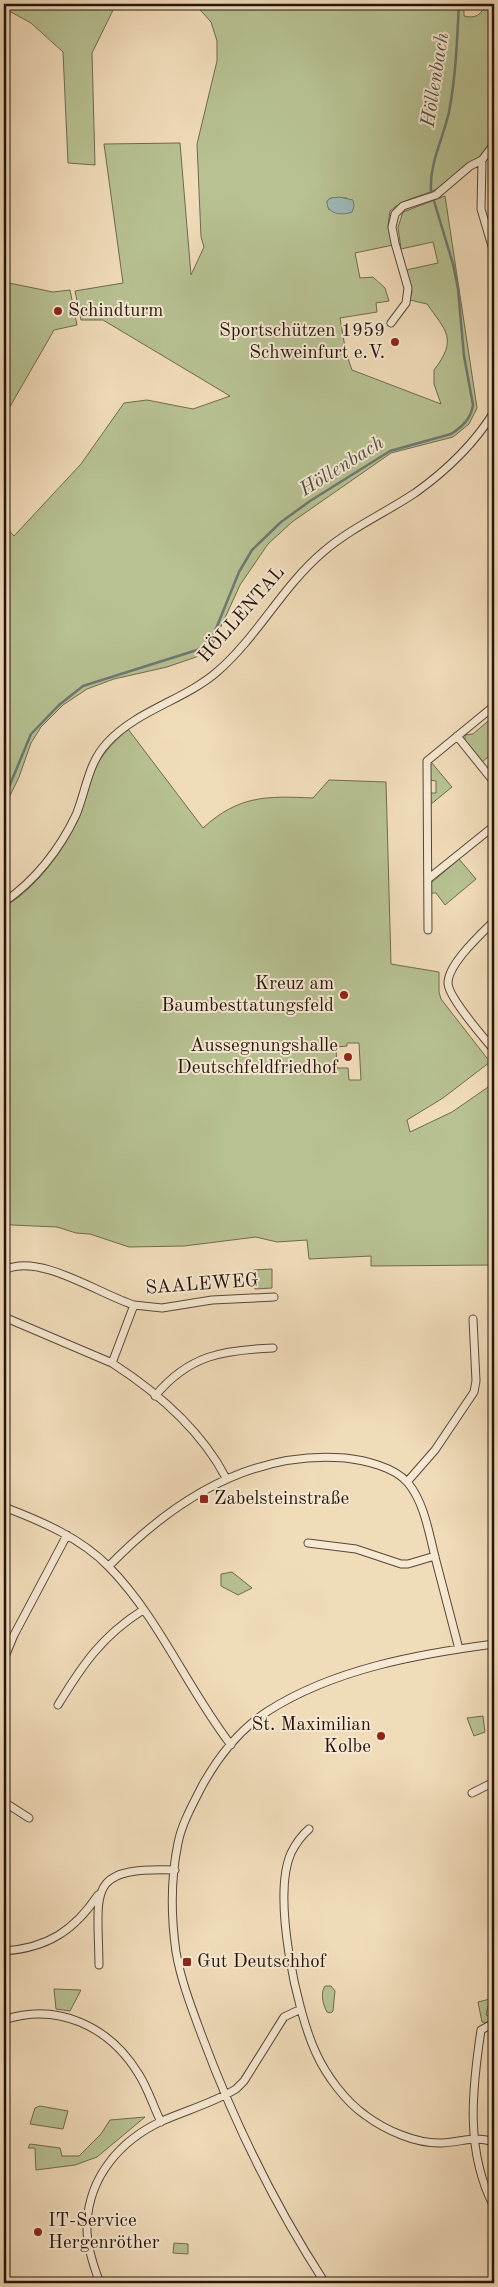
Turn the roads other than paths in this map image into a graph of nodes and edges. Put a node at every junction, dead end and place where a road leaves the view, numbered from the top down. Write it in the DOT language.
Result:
graph roads {
  1 [pos="494,144"];
  2 [pos="482,160"];
  3 [pos="494,253"];
  4 [pos="391,322"];
  5 [pos="494,412"];
  6 [pos="494,706"];
  7 [pos="457,736"];
  8 [pos="494,782"];
  9 [pos="494,826"];
  10 [pos="428,879"];
  11 [pos="4,902"];
  12 [pos="494,921"];
  13 [pos="428,930"];
  14 [pos="494,1050"];
  15 [pos="4,1276"];
  16 [pos="274,1297"];
  17 [pos="134,1305"];
  18 [pos="4,1317"];
  19 [pos="473,1319"];
  20 [pos="273,1348"];
  21 [pos="112,1363"];
  22 [pos="156,1396"];
  23 [pos="226,1478"];
  24 [pos="407,1482"];
  25 [pos="4,1507"];
  26 [pos="67,1535"];
  27 [pos="308,1543"];
  28 [pos="435,1556"];
  29 [pos="108,1566"];
  30 [pos="143,1610"];
  31 [pos="494,1644"];
  32 [pos="459,1649"];
  33 [pos="4,1659"];
  34 [pos="58,1705"];
  35 [pos="231,1745"];
  36 [pos="494,1782"];
  37 [pos="472,1793"];
  38 [pos="4,1802"];
  39 [pos="30,1818"];
  40 [pos="309,1829"];
  41 [pos="175,1870"];
  42 [pos="100,1893"];
  43 [pos="4,1952"];
  44 [pos="99,1965"];
  45 [pos="300,2009"];
  46 [pos="494,2018"];
  47 [pos="4,2020"];
  48 [pos="224,2096"];
  49 [pos="161,2122"];
  50 [pos="473,2138"];
  51 [pos="494,2142"];
  52 [pos="494,2207"];
  53 [pos="100,2283"];
  54 [pos="325,2283"];
  1 -- 2 [label="street"];
  2 -- 3 [label="street"];
  2 -- 4 [label="street"];
  5 -- 11 [label="street, HÖLLENTAL"];
  6 -- 7 [label="street"];
  7 -- 8 [label="street"];
  7 -- 10 [label="street"];
  9 -- 10 [label="street"];
  10 -- 13 [label="street"];
  12 -- 14 [label="street"];
  15 -- 17 [label="street"];
  16 -- 17 [label="street, SAALEWEG"];
  17 -- 21 [label="street, SAALEWEG"];
  18 -- 21 [label="street"];
  19 -- 24 [label="street"];
  20 -- 22 [label="street"];
  21 -- 22 [label="street"];
  22 -- 23 [label="street"];
  23 -- 24 [label="street"];
  23 -- 29 [label="street"];
  24 -- 28 [label="street"];
  25 -- 26 [label="street"];
  26 -- 29 [label="street"];
  26 -- 33 [label="street"];
  27 -- 28 [label="street"];
  28 -- 32 [label="street"];
  29 -- 30 [label="street"];
  30 -- 34 [label="street"];
  30 -- 35 [label="street"];
  31 -- 32 [label="street"];
  32 -- 35 [label="street"];
  35 -- 41 [label="street"];
  36 -- 37 [label="street"];
  38 -- 39 [label="street"];
  40 -- 45 [label="street"];
  41 -- 42 [label="street"];
  41 -- 48 [label="street"];
  42 -- 43 [label="street"];
  42 -- 44 [label="street"];
  45 -- 48 [label="street"];
  45 -- 50 [label="street"];
  46 -- 50 [label="street"];
  47 -- 49 [label="street"];
  48 -- 49 [label="street"];
  48 -- 54 [label="street"];
  49 -- 53 [label="street"];
  50 -- 51 [label="street"];
  50 -- 52 [label="street"];
}
